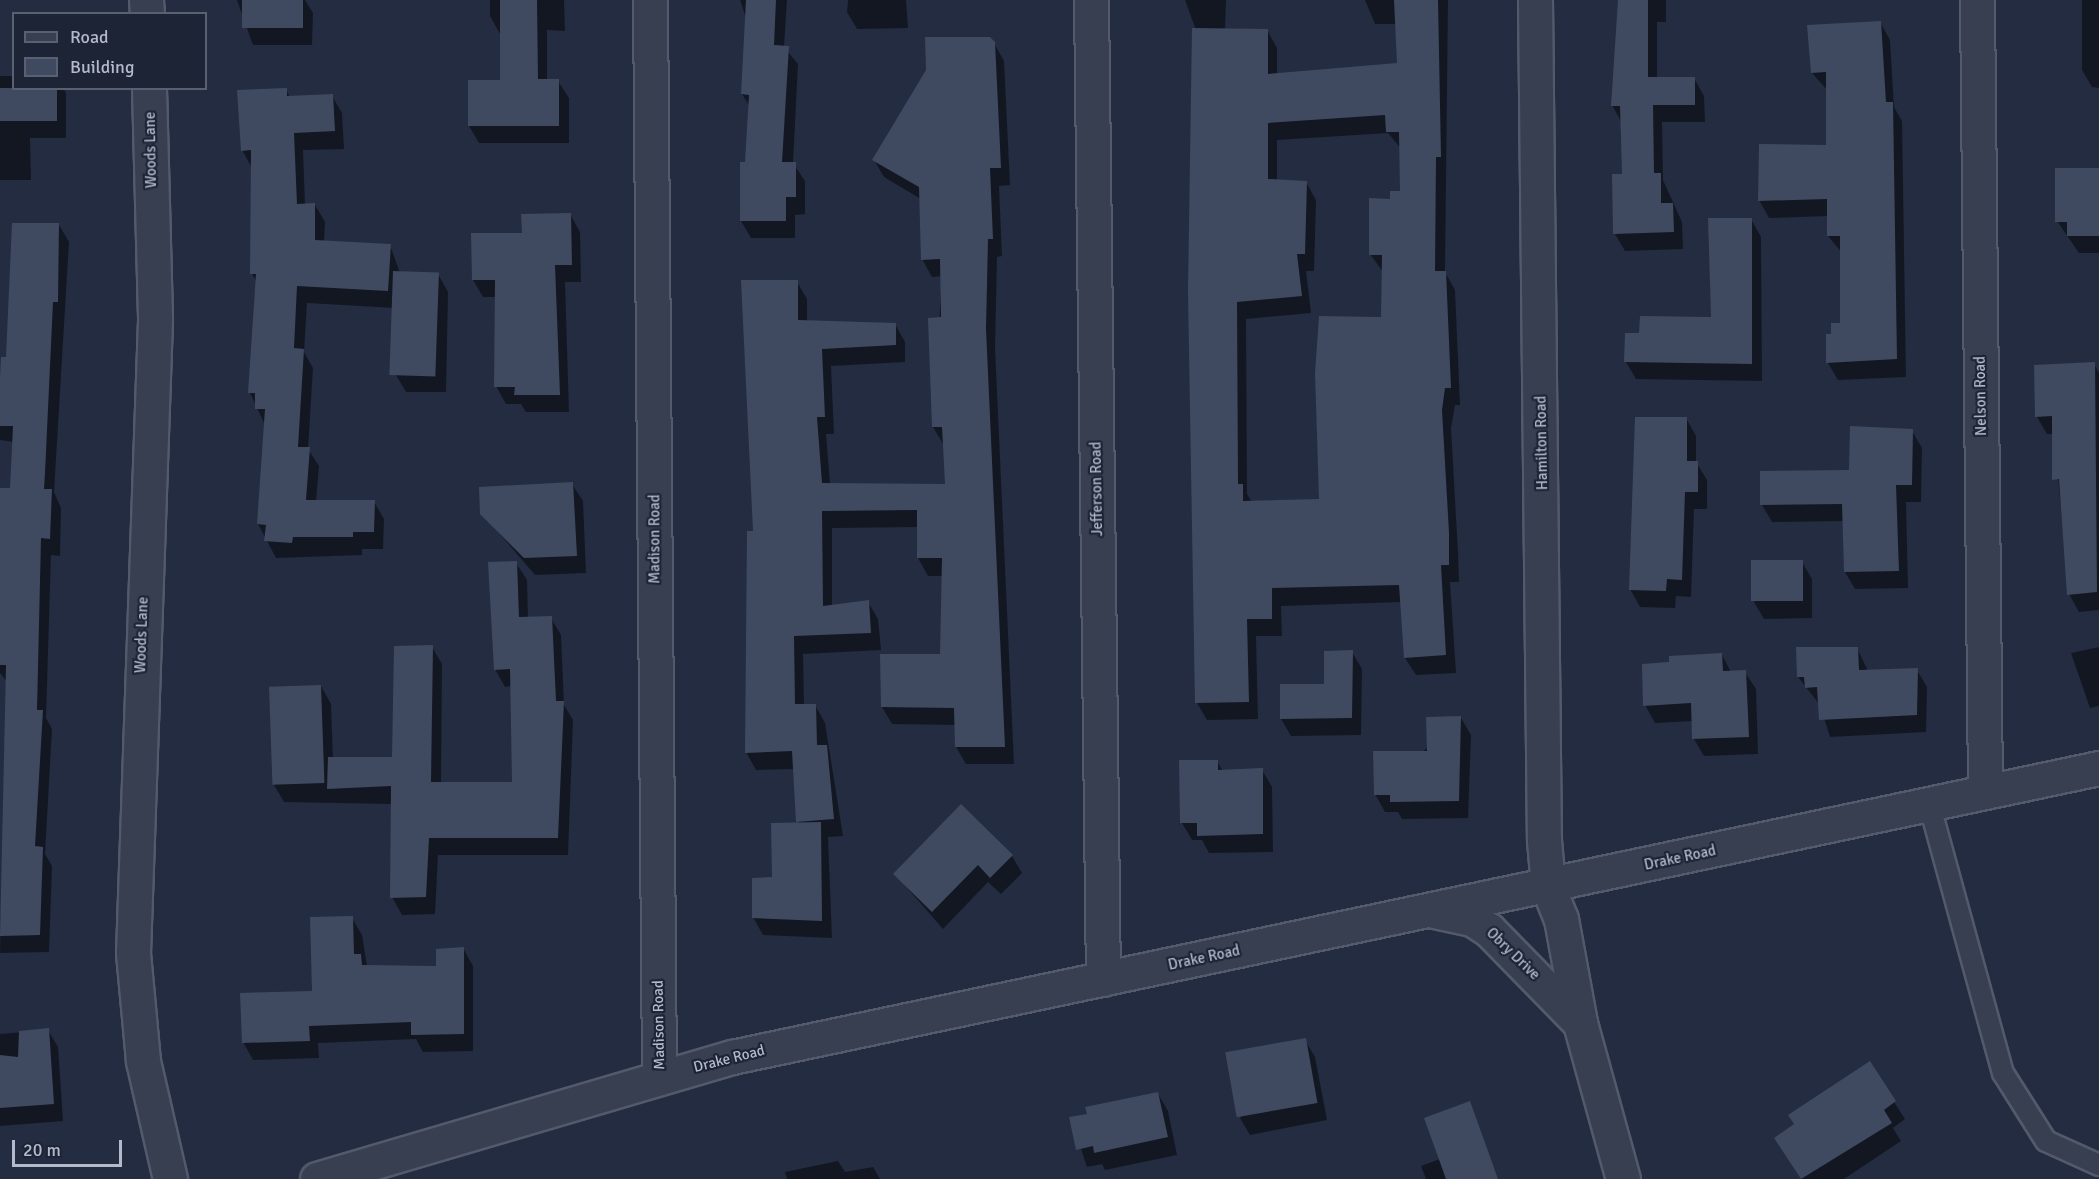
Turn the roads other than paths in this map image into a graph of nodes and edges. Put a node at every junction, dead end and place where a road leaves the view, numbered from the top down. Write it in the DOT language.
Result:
graph roads {
  1 [pos="650,0"];
  2 [pos="1091,0"];
  3 [pos="1534,0"];
  4 [pos="1977,0"];
  5 [pos="149,90"];
  6 [pos="2099,768"];
  7 [pos="1985,792"];
  8 [pos="1929,804"];
  9 [pos="1548,887"];
  10 [pos="1430,910"];
  11 [pos="1103,978"];
  12 [pos="1580,1023"];
  13 [pos="659,1077"];
  14 [pos="2091,1169"];
  15 [pos="170,1179"];
  16 [pos="317,1179"];
  17 [pos="1623,1179"];
  1 -- 13 [label="street, Madison Road"];
  2 -- 11 [label="street, Jefferson Road"];
  3 -- 9 [label="street, Hamilton Road"];
  4 -- 7 [label="street, Nelson Road"];
  5 -- 15 [label="street, Woods Lane"];
  6 -- 7 [label="street, Drake Road"];
  7 -- 8 [label="street, Drake Road"];
  8 -- 9 [label="street, Drake Road"];
  8 -- 14 [label="lane"];
  9 -- 10 [label="street, Drake Road"];
  9 -- 12 [label="street, Obry Drive"];
  10 -- 11 [label="street, Drake Road"];
  10 -- 12 [label="street, Obry Drive"];
  11 -- 13 [label="street, Drake Road"];
  12 -- 17 [label="street, Obry Drive"];
  13 -- 16 [label="street, Drake Road"];
}
